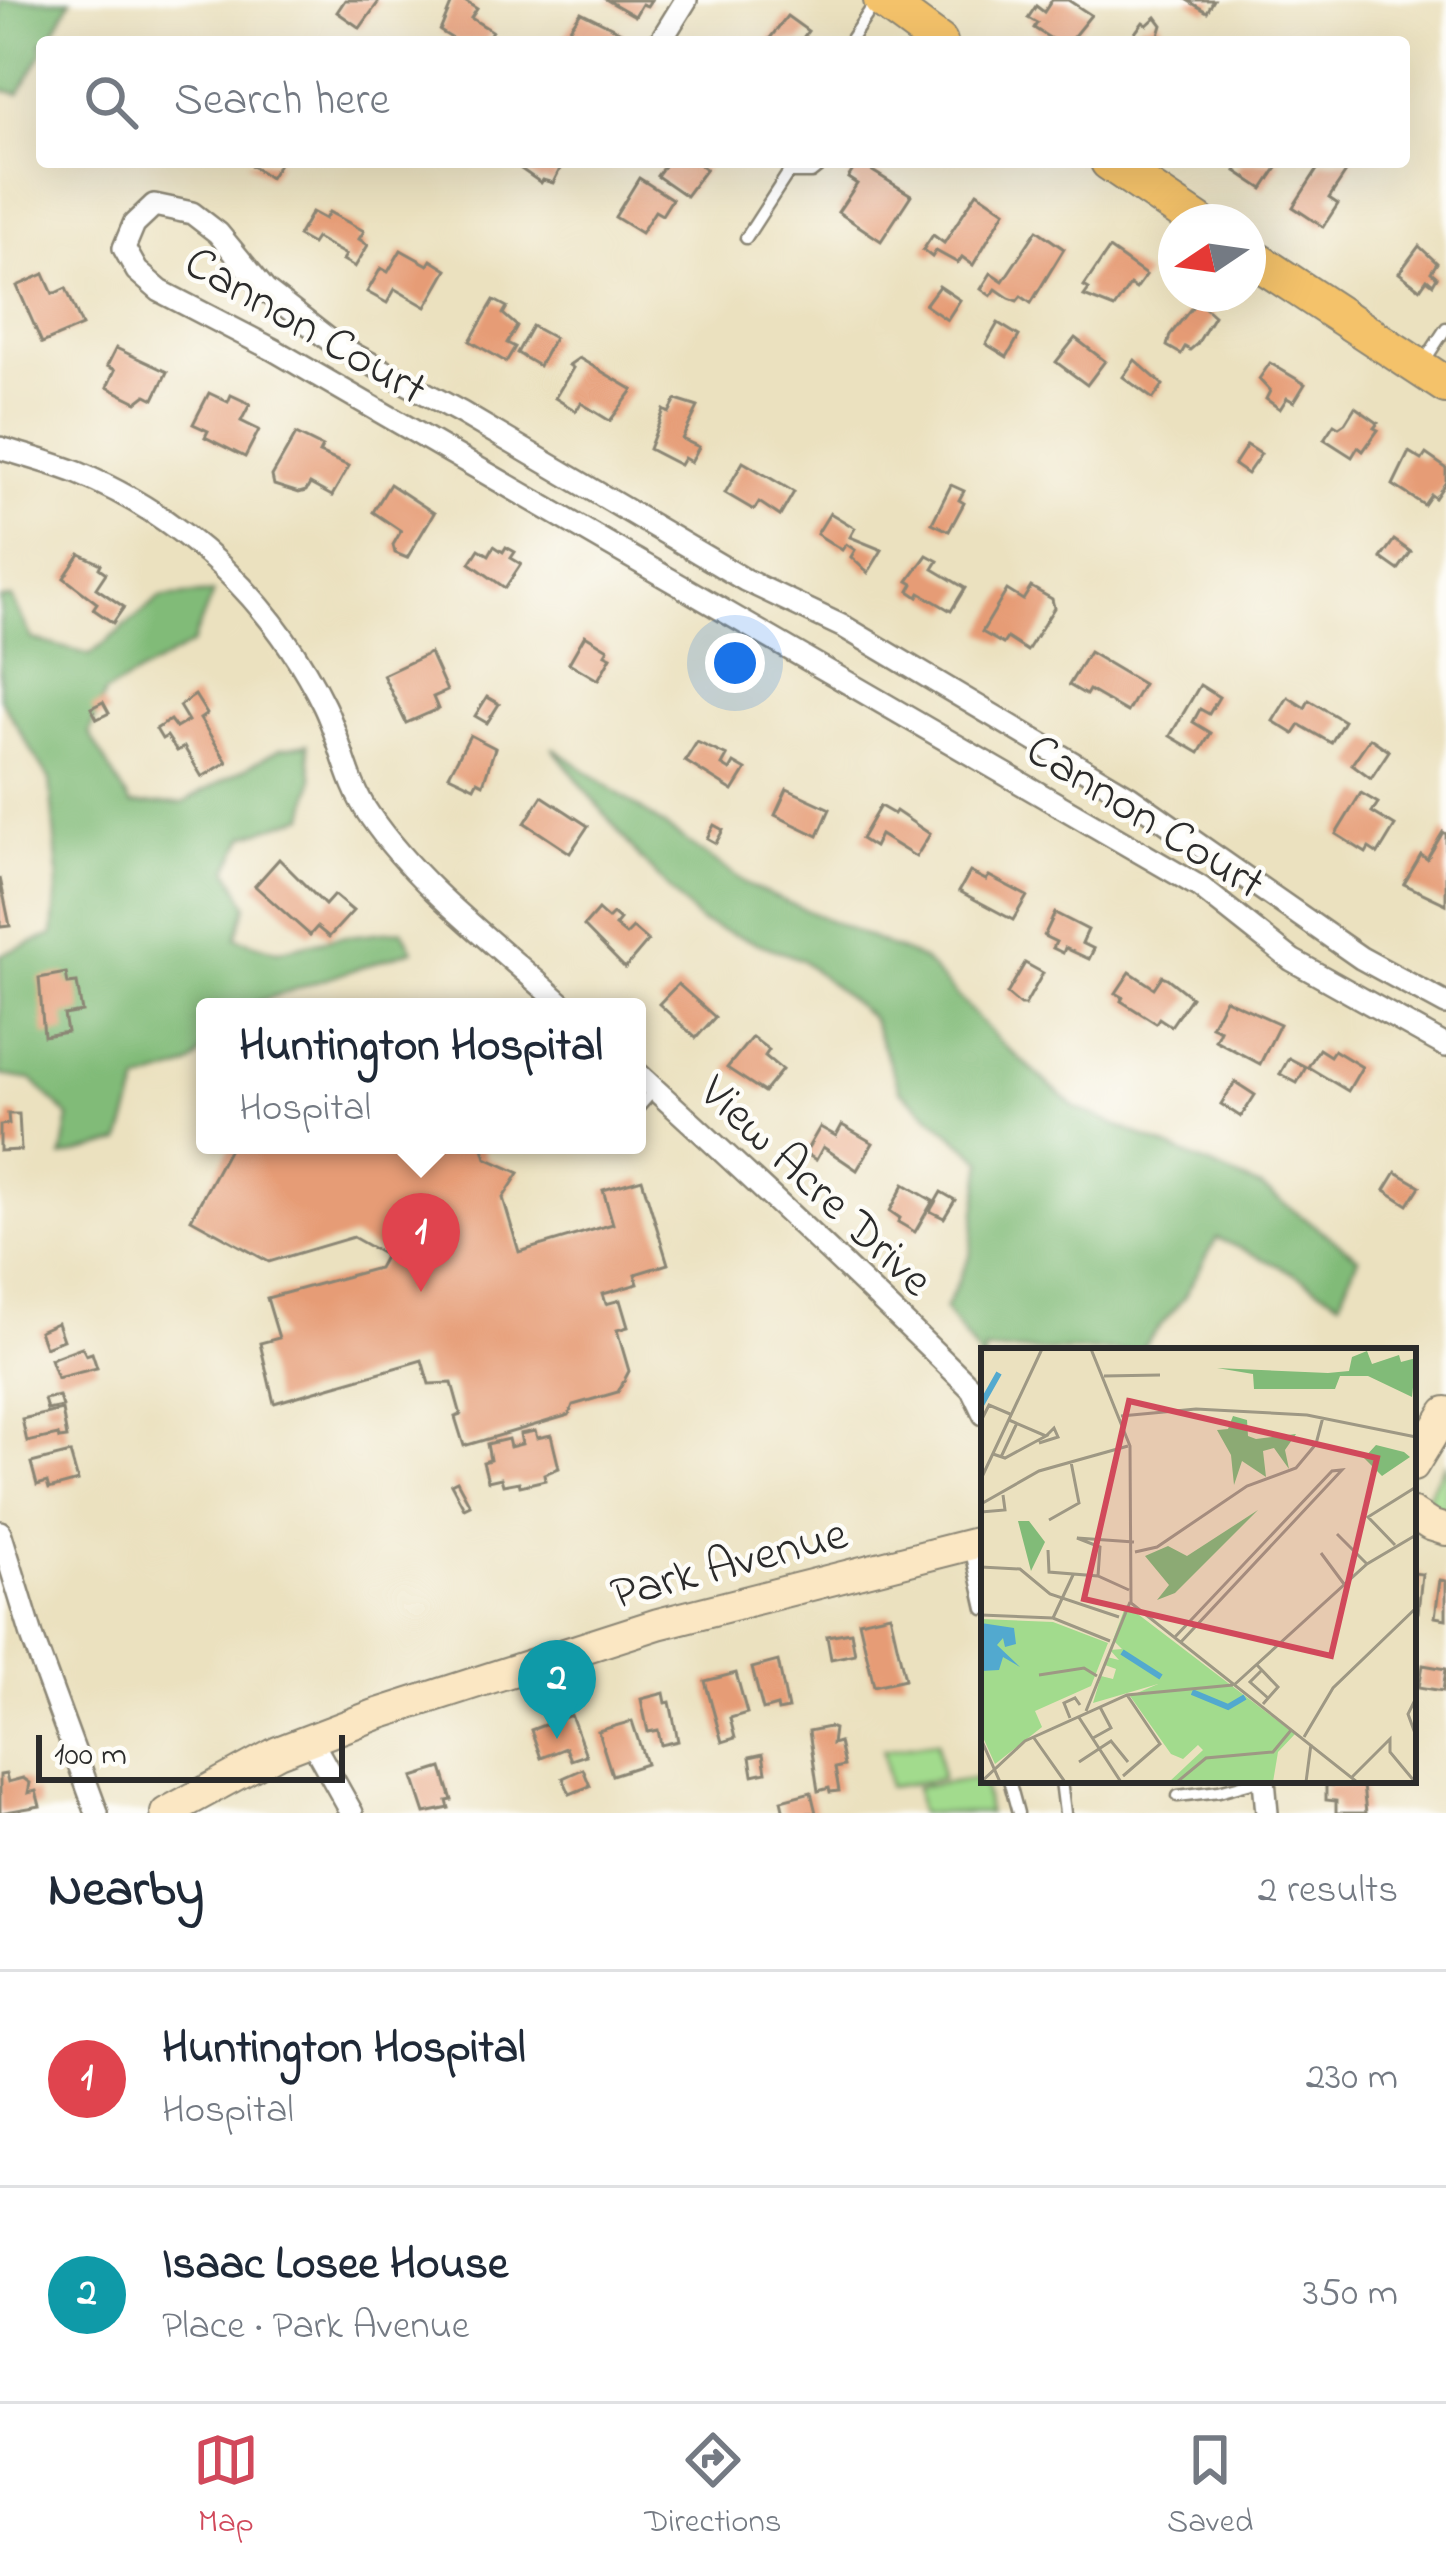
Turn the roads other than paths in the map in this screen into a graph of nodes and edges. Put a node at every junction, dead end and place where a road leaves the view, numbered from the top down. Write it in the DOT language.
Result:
graph roads {
  1 [pos="686,0"];
  2 [pos="879,0"];
  3 [pos="664,36"];
  4 [pos="853,36"];
  5 [pos="924,36"];
  6 [pos="788,168"];
  7 [pos="817,168"];
  8 [pos="1118,168"];
  9 [pos="1171,204"];
  10 [pos="746,238"];
  11 [pos="1266,267"];
  12 [pos="1446,328"];
  13 [pos="1433,377"];
  14 [pos="424,393"];
  15 [pos="405,426"];
  16 [pos="0,448"];
  17 [pos="765,590"];
  18 [pos="749,625"];
  19 [pos="1077,765"];
  20 [pos="1058,804"];
  21 [pos="1259,887"];
  22 [pos="1241,919"];
  23 [pos="1421,991"];
  24 [pos="555,998"];
  25 [pos="1446,1004"];
  26 [pos="1408,1023"];
  27 [pos="1446,1046"];
  28 [pos="646,1081"];
  29 [pos="655,1089"];
  30 [pos="646,1099"];
  31 [pos="981,1408"];
  32 [pos="1446,1412"];
  33 [pos="1416,1461"];
  34 [pos="0,1532"];
  35 [pos="977,1543"];
  36 [pos="981,1581"];
  37 [pos="310,1738"];
  38 [pos="1011,1783"];
  39 [pos="1060,1783"];
  40 [pos="1250,1783"];
  41 [pos="1262,1783"];
  42 [pos="1178,1796"];
  43 [pos="97,1813"];
  44 [pos="166,1813"];
  45 [pos="352,1813"];
  46 [pos="1018,1813"];
  47 [pos="1065,1813"];
  48 [pos="1267,1813"];
  1 -- 3 [label="street"];
  2 -- 4 [label="lane"];
  2 -- 5 [label="main road"];
  6 -- 7 [label="lane"];
  6 -- 10 [label="lane"];
  8 -- 9 [label="main road"];
  11 -- 13 [label="main road"];
  12 -- 13 [label="lane"];
  14 -- 15 [label="street"];
  14 -- 15 [label="street, Cannon Court"];
  14 -- 17 [label="street, Cannon Court"];
  15 -- 18 [label="street, Cannon Court"];
  16 -- 24 [label="street"];
  17 -- 18 [label="street"];
  17 -- 19 [label="street, Cannon Court"];
  18 -- 20 [label="street, Cannon Court"];
  19 -- 20 [label="street"];
  19 -- 21 [label="street, Cannon Court"];
  20 -- 22 [label="street, Cannon Court"];
  21 -- 22 [label="street"];
  21 -- 23 [label="street, Cannon Court"];
  22 -- 26 [label="street, Cannon Court"];
  23 -- 25 [label="street, Cannon Court"];
  23 -- 26 [label="street"];
  26 -- 27 [label="street, Cannon Court"];
  28 -- 29 [label="street, View Acre Drive"];
  29 -- 30 [label="lane"];
  29 -- 31 [label="street, View Acre Drive"];
  32 -- 33 [label="main road"];
  34 -- 43 [label="street"];
  35 -- 36 [label="lane"];
  35 -- 37 [label="main road, Park Avenue"];
  37 -- 44 [label="main road, Park Avenue"];
  37 -- 45 [label="street"];
  38 -- 46 [label="lane"];
  39 -- 47 [label="lane"];
  40 -- 42 [label="lane"];
  41 -- 48 [label="street"];
}
